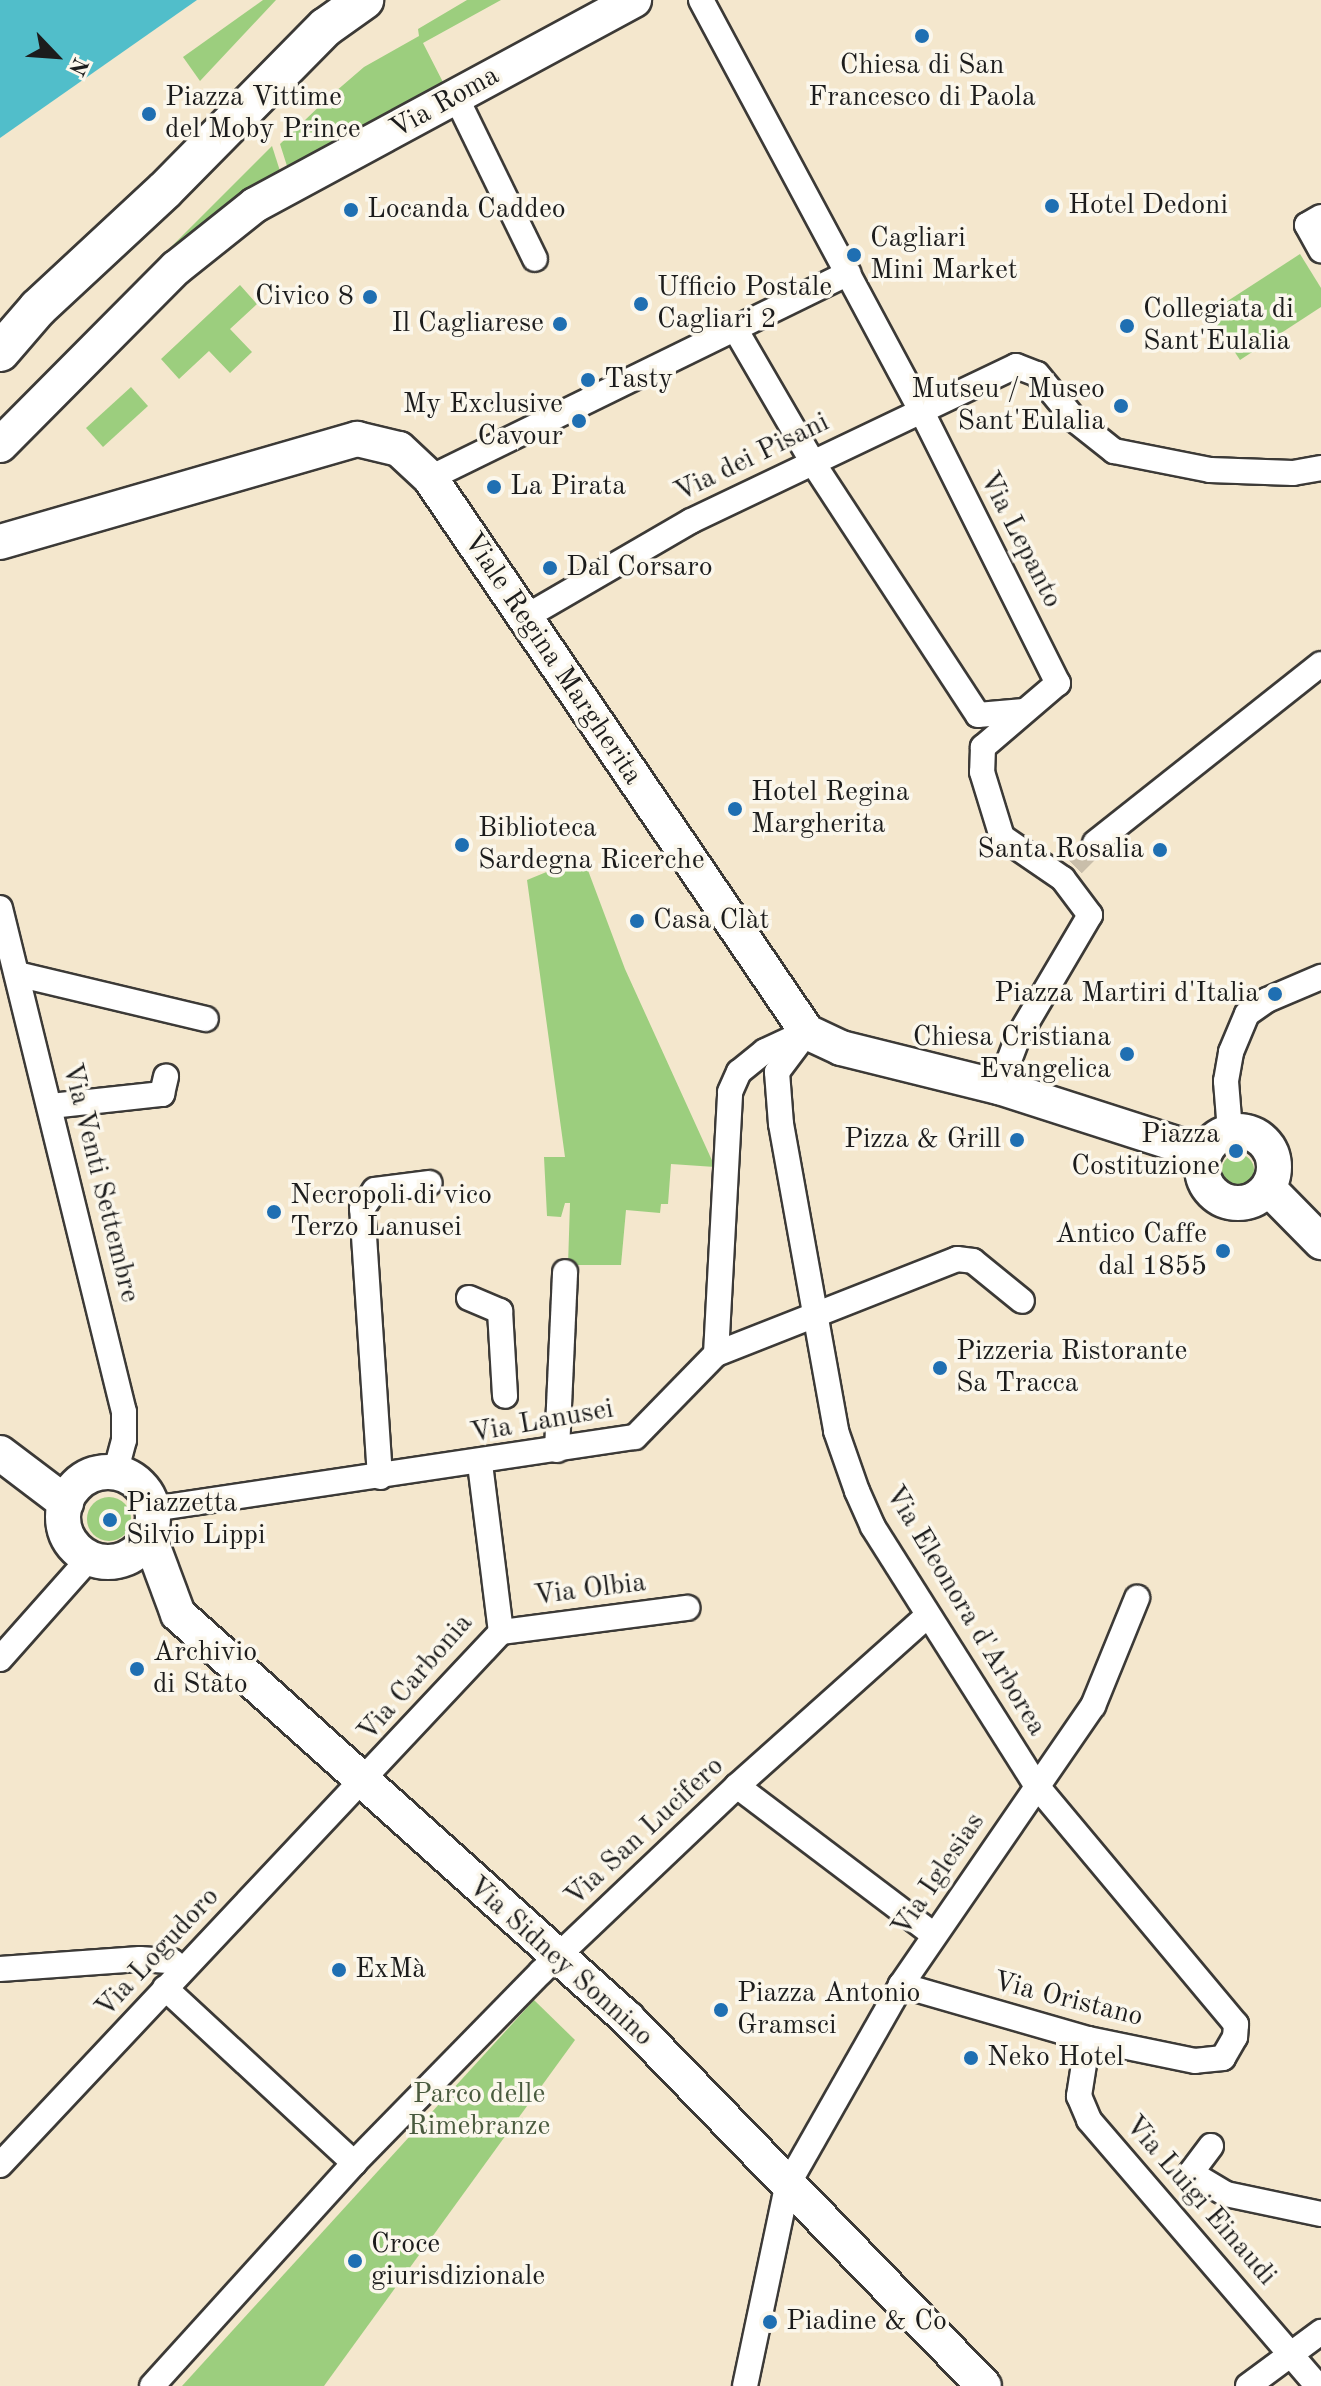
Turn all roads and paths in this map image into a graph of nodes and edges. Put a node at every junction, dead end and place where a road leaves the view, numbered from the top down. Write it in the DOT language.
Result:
graph roads {
  1 [pos="364,0"];
  2 [pos="634,0"];
  3 [pos="701,0"];
  4 [pos="456,97"];
  5 [pos="1314,221"];
  6 [pos="1321,250"];
  7 [pos="535,259"];
  8 [pos="848,273"];
  9 [pos="38,308"];
  10 [pos="0,321"];
  11 [pos="734,327"];
  12 [pos="0,352"];
  13 [pos="920,408"];
  14 [pos="0,445"];
  15 [pos="813,463"];
  16 [pos="1321,468"];
  17 [pos="430,478"];
  18 [pos="4,538"];
  19 [pos="522,619"];
  20 [pos="1321,664"];
  21 [pos="1024,711"];
  22 [pos="1095,843"];
  23 [pos="0,908"];
  24 [pos="17,974"];
  25 [pos="1321,977"];
  26 [pos="206,1019"];
  27 [pos="807,1032"];
  28 [pos="166,1076"];
  29 [pos="999,1087"];
  30 [pos="51,1106"];
  31 [pos="1218,1142"];
  32 [pos="430,1183"];
  33 [pos="1268,1188"];
  34 [pos="1321,1242"];
  35 [pos="565,1272"];
  36 [pos="469,1298"];
  37 [pos="1022,1301"];
  38 [pos="814,1313"];
  39 [pos="716,1354"];
  40 [pos="505,1396"];
  41 [pos="557,1450"];
  42 [pos="0,1453"];
  43 [pos="480,1463"];
  44 [pos="115,1473"];
  45 [pos="380,1477"];
  46 [pos="66,1503"];
  47 [pos="150,1522"];
  48 [pos="88,1560"];
  49 [pos="1137,1598"];
  50 [pos="687,1608"];
  51 [pos="928,1615"];
  52 [pos="501,1632"];
  53 [pos="0,1659"];
  54 [pos="363,1784"];
  55 [pos="1036,1785"];
  56 [pos="737,1786"];
  57 [pos="934,1935"];
  58 [pos="556,1958"];
  59 [pos="0,1969"];
  60 [pos="182,1970"];
  61 [pos="901,1985"];
  62 [pos="165,1988"];
  63 [pos="1088,2039"];
  64 [pos="1223,2058"];
  65 [pos="1211,2146"];
  66 [pos="354,2163"];
  67 [pos="0,2165"];
  68 [pos="787,2186"];
  69 [pos="1321,2214"];
  70 [pos="1321,2332"];
  71 [pos="1291,2351"];
  72 [pos="152,2386"];
  73 [pos="745,2386"];
  74 [pos="984,2386"];
  75 [pos="1248,2386"];
  76 [pos="1318,2386"];
  1 -- 9 [label="main road"];
  2 -- 4 [label="main road, Via Roma"];
  3 -- 8 [label="street, Via Lepanto"];
  4 -- 7 [label="street"];
  4 -- 14 [label="main road, Via Roma"];
  5 -- 6 [label="street"];
  8 -- 11 [label="street"];
  8 -- 13 [label="street, Via Lepanto"];
  9 -- 10 [label="main road"];
  9 -- 12 [label="main road"];
  11 -- 15 [label="street"];
  11 -- 17 [label="street"];
  13 -- 15 [label="street, Via dei Pisani"];
  13 -- 16 [label="street, Via dei Pisani"];
  13 -- 21 [label="street, Via Lepanto"];
  15 -- 19 [label="street, Via dei Pisani"];
  15 -- 21 [label="street"];
  17 -- 18 [label="main road, Viale Regina Margherita"];
  17 -- 19 [label="main road, Viale Regina Margherita"];
  19 -- 27 [label="main road, Viale Regina Margherita"];
  20 -- 22 [label="street"];
  21 -- 29 [label="street, Via Lepanto"];
  23 -- 24 [label="street, Via Venti Settembre"];
  24 -- 26 [label="street"];
  24 -- 30 [label="street, Via Venti Settembre"];
  25 -- 31 [label="street"];
  27 -- 29 [label="main road"];
  27 -- 38 [label="street, Via Eleonora d'Arborea"];
  27 -- 39 [label="street"];
  28 -- 30 [label="street"];
  29 -- 31 [label="main road"];
  30 -- 44 [label="street, Via Venti Settembre"];
  31 -- 33 [label="main road"];
  31 -- 33 [label="main road"];
  32 -- 45 [label="street"];
  33 -- 34 [label="main road"];
  35 -- 41 [label="street"];
  36 -- 40 [label="street"];
  37 -- 38 [label="street, Via Lanusei"];
  38 -- 39 [label="street, Via Lanusei"];
  38 -- 51 [label="street, Via Eleonora d'Arborea"];
  39 -- 41 [label="street, Via Lanusei"];
  41 -- 43 [label="street, Via Lanusei"];
  42 -- 46 [label="main road"];
  43 -- 45 [label="street, Via Lanusei"];
  43 -- 52 [label="street, Via Carbonia"];
  44 -- 46 [label="main road"];
  44 -- 47 [label="main road"];
  45 -- 47 [label="street, Via Lanusei"];
  46 -- 48 [label="main road"];
  47 -- 48 [label="main road"];
  47 -- 54 [label="main road, Via Sidney Sonnino"];
  48 -- 53 [label="street"];
  49 -- 55 [label="street, Via Iglesias"];
  50 -- 52 [label="street, Via Olbia"];
  51 -- 55 [label="street, Via Eleonora d'Arborea"];
  51 -- 56 [label="street, Via San Lucifero"];
  52 -- 54 [label="street, Via Carbonia"];
  54 -- 58 [label="main road, Via Sidney Sonnino"];
  54 -- 60 [label="street, Via Logudoro"];
  55 -- 57 [label="street, Via Iglesias"];
  55 -- 64 [label="street, Via Eleonora d'Arborea"];
  56 -- 57 [label="street"];
  56 -- 58 [label="street, Via San Lucifero"];
  57 -- 61 [label="street, Via Iglesias"];
  58 -- 66 [label="street, Via San Lucifero"];
  58 -- 68 [label="main road, Via Sidney Sonnino"];
  59 -- 60 [label="street"];
  60 -- 62 [label="street, Via Logudoro"];
  61 -- 63 [label="street, Via Oristano"];
  61 -- 68 [label="street, Via Iglesias"];
  62 -- 66 [label="street"];
  62 -- 67 [label="street, Via Logudoro"];
  63 -- 64 [label="street, Via Oristano"];
  63 -- 71 [label="street, Via Luigi Einaudi"];
  65 -- 69 [label="street"];
  66 -- 72 [label="street, Via San Lucifero"];
  68 -- 73 [label="street, Via Iglesias"];
  68 -- 74 [label="main road, Via Sidney Sonnino"];
  70 -- 71 [label="street"];
  71 -- 75 [label="street"];
  71 -- 76 [label="street, Via Luigi Einaudi"];
}
